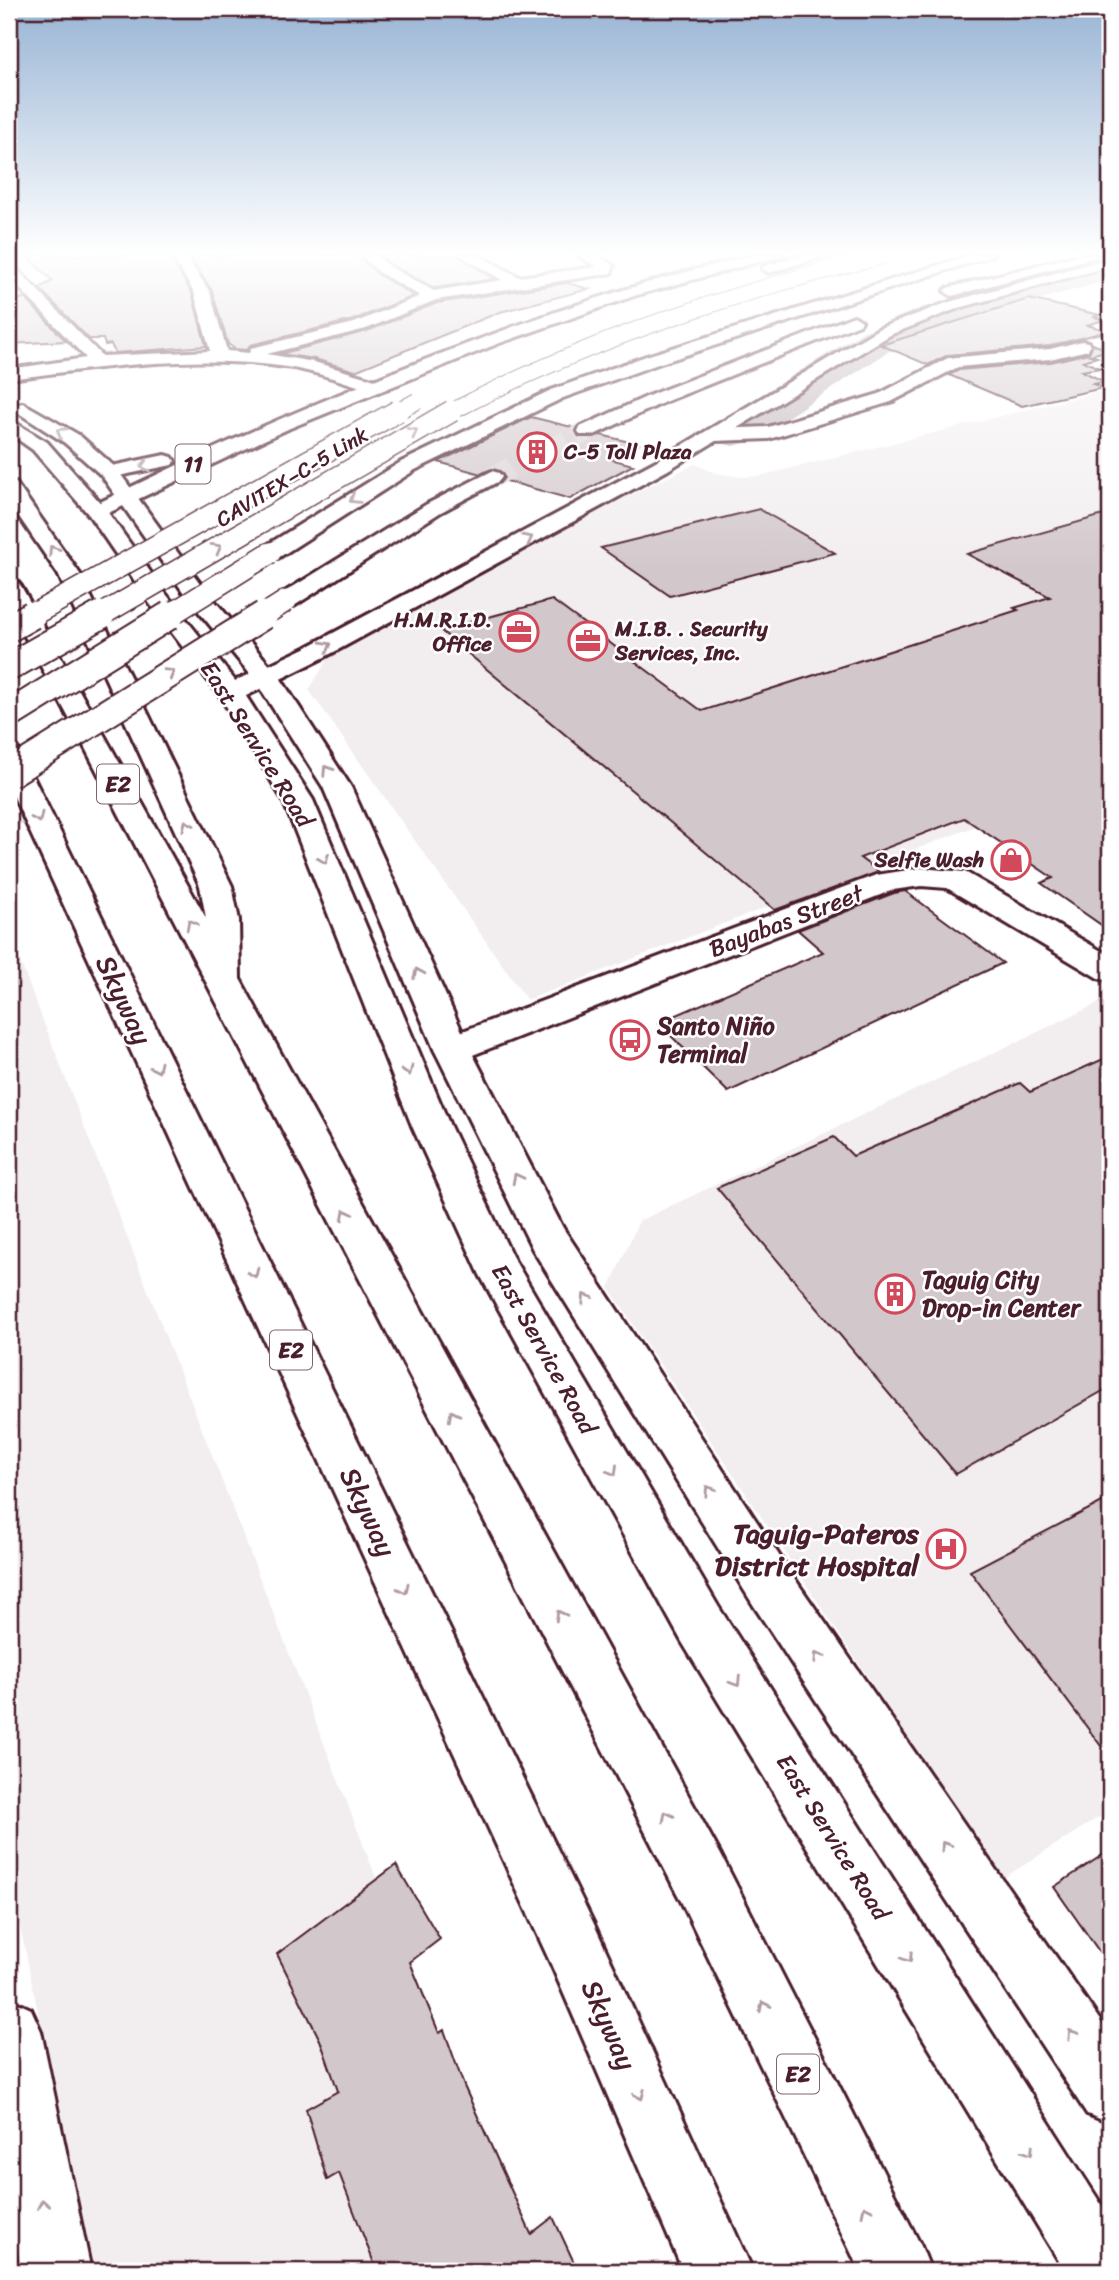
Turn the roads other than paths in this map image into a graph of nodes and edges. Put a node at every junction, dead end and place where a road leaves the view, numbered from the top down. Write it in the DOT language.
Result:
graph roads {
  1 [pos="117,361"];
  2 [pos="279,361"];
  3 [pos="441,361"];
  4 [pos="557,361"];
  5 [pos="648,361"];
  6 [pos="753,361"];
  7 [pos="833,361"];
  8 [pos="961,361"];
  9 [pos="99,363"];
  10 [pos="9,374"];
  11 [pos="376,386"];
  12 [pos="436,392"];
  13 [pos="9,399"];
  14 [pos="9,425"];
  15 [pos="587,431"];
  16 [pos="258,433"];
  17 [pos="715,435"];
  18 [pos="109,472"];
  19 [pos="492,477"];
  20 [pos="9,487"];
  21 [pos="128,495"];
  22 [pos="97,511"];
  23 [pos="9,586"];
  24 [pos="9,628"];
  25 [pos="9,667"];
  26 [pos="266,676"];
  27 [pos="231,693"];
  28 [pos="9,716"];
  29 [pos="9,756"];
  30 [pos="9,774"];
  31 [pos="1107,964"];
  32 [pos="223,984"];
  33 [pos="452,1049"];
  34 [pos="548,1238"];
  35 [pos="495,1263"];
  36 [pos="9,2031"];
  37 [pos="1110,2091"];
  38 [pos="56,2271"];
  39 [pos="718,2271"];
  40 [pos="896,2271"];
  41 [pos="1104,2271"];
  1 -- 9 [label="main road"];
  2 -- 11 [label="main road"];
  3 -- 11 [label="main road, 11"];
  25 -- 4 [label="main road, CAVITEX–C-5 Link, one-way, bridge"];
  5 -- 28 [label="main road, one-way, bridge"];
  6 -- 15 [label="main road"];
  7 -- 17 [label="main road"];
  8 -- 17 [label="main road"];
  9 -- 10 [label="main road"];
  11 -- 16 [label="main road, 11"];
  12 -- 24 [label="main road, CAVITEX–C-5 Link, bridge"];
  18 -- 13 [label="main road, East Service Road, one-way"];
  14 -- 22 [label="main road, East Service Road"];
  16 -- 18 [label="main road, one-way"];
  16 -- 21 [label="main road, 11"];
  26 -- 17 [label="main road, one-way"];
  18 -- 21 [label="main road, East Service Road"];
  30 -- 19 [label="main road, one-way, bridge"];
  32 -- 20 [label="main road, E2, one-way"];
  21 -- 22 [label="main road, 11"];
  21 -- 26 [label="main road, East Service Road"];
  22 -- 27 [label="main road, East Service Road"];
  32 -- 23 [label="main road, E2, one-way"];
  26 -- 27 [label="main road"];
  33 -- 26 [label="main road, East Service Road, one-way"];
  27 -- 35 [label="main road, East Service Road, one-way"];
  29 -- 39 [label="main road, Skyway / E2, one-way"];
  31 -- 33 [label="main road, Bayabas Street"];
  40 -- 32 [label="main road, E2, one-way"];
  34 -- 33 [label="main road, East Service Road, one-way"];
  34 -- 35 [label="main road"];
  37 -- 34 [label="main road, East Service Road, one-way"];
  35 -- 41 [label="main road, East Service Road, one-way"];
  38 -- 36 [label="main road, one-way"];
}
